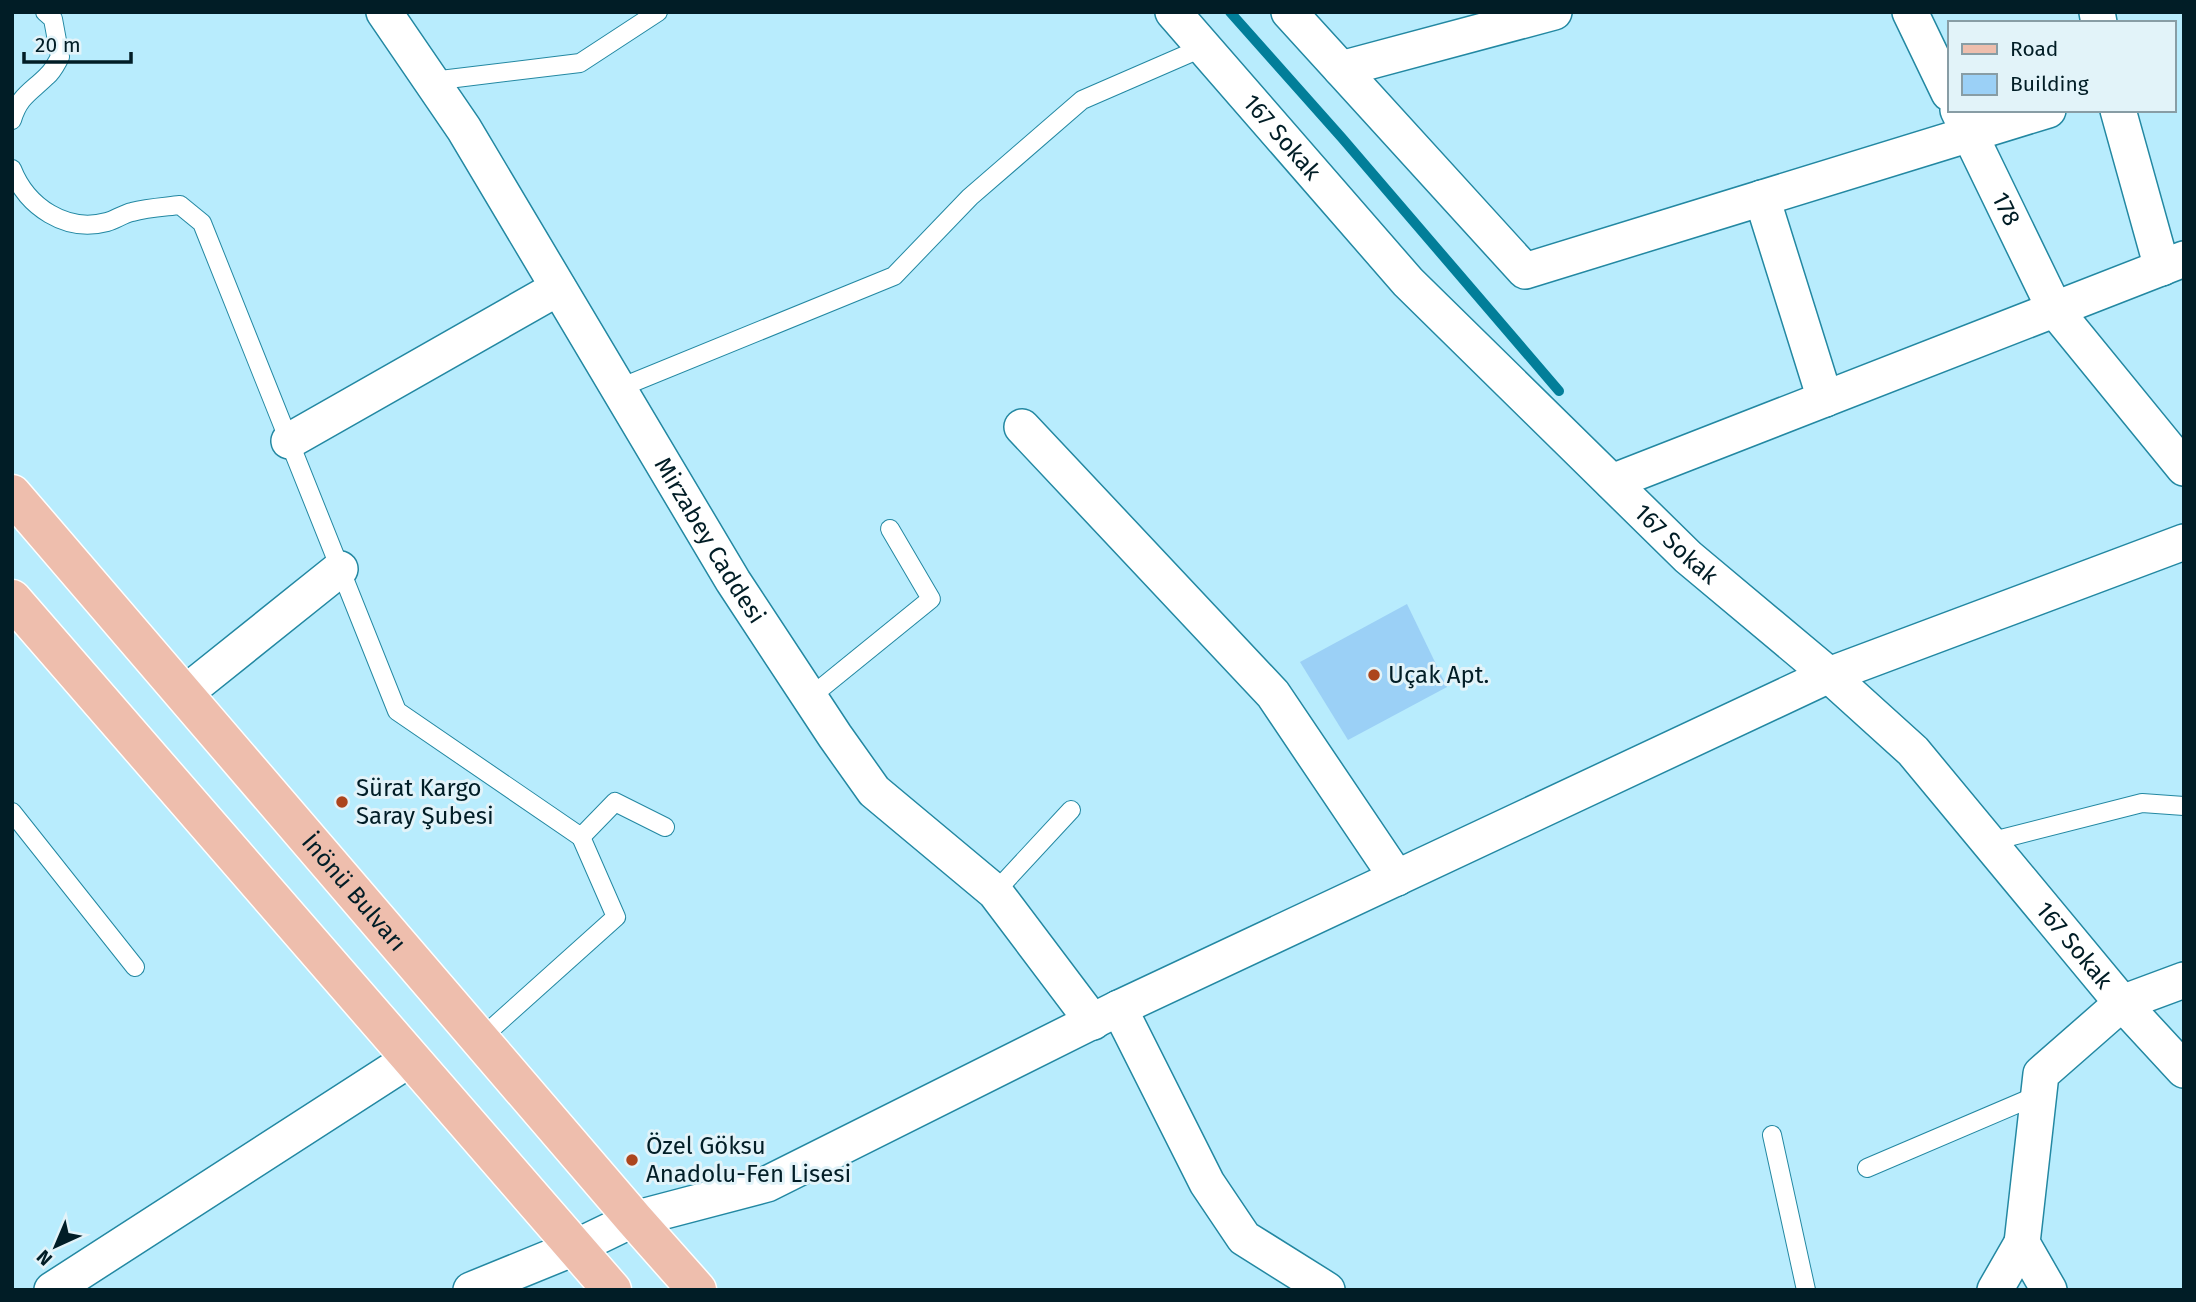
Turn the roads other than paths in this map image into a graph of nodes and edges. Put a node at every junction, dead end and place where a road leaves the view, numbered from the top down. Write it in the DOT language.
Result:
graph roads {
  1 [pos="45,12"];
  2 [pos="384,12"];
  3 [pos="657,12"];
  4 [pos="1173,12"];
  5 [pos="1289,12"];
  6 [pos="1910,12"];
  7 [pos="1543,14"];
  8 [pos="1204,47"];
  9 [pos="1341,69"];
  10 [pos="432,81"];
  11 [pos="1948,91"];
  12 [pos="2034,112"];
  13 [pos="2119,112"];
  14 [pos="12,120"];
  15 [pos="1964,122"];
  16 [pos="12,169"];
  17 [pos="1762,198"];
  18 [pos="2173,263"];
  19 [pos="558,288"];
  20 [pos="2055,310"];
  21 [pos="617,389"];
  22 [pos="1825,399"];
  23 [pos="1022,427"];
  24 [pos="289,441"];
  25 [pos="2184,468"];
  26 [pos="1612,482"];
  27 [pos="12,494"];
  28 [pos="890,529"];
  29 [pos="2184,542"];
  30 [pos="340,569"];
  31 [pos="12,598"];
  32 [pos="1829,675"];
  33 [pos="184,694"];
  34 [pos="809,698"];
  35 [pos="2184,806"];
  36 [pos="1071,810"];
  37 [pos="12,812"];
  38 [pos="665,827"];
  39 [pos="581,837"];
  40 [pos="1989,842"];
  41 [pos="1397,878"];
  42 [pos="995,892"];
  43 [pos="135,967"];
  44 [pos="2184,980"];
  45 [pos="2122,1003"];
  46 [pos="1106,1015"];
  47 [pos="480,1039"];
  48 [pos="410,1059"];
  49 [pos="2184,1070"];
  50 [pos="2038,1095"];
  51 [pos="1772,1135"];
  52 [pos="1867,1168"];
  53 [pos="634,1219"];
  54 [pos="2022,1243"];
  55 [pos="574,1248"];
  56 [pos="52,1290"];
  57 [pos="471,1290"];
  58 [pos="612,1290"];
  59 [pos="697,1290"];
  60 [pos="1327,1290"];
  61 [pos="1806,1290"];
  62 [pos="1996,1290"];
  63 [pos="2049,1290"];
  1 -- 14 [label="lane"];
  2 -- 10 [label="street, Mirzabey Caddesi"];
  3 -- 10 [label="lane"];
  4 -- 8 [label="street, 167 Sokak"];
  5 -- 9 [label="street"];
  6 -- 11 [label="street"];
  7 -- 9 [label="street"];
  8 -- 21 [label="lane"];
  8 -- 26 [label="street, 167 Sokak"];
  9 -- 17 [label="street"];
  10 -- 19 [label="street, Mirzabey Caddesi"];
  12 -- 15 [label="street"];
  13 -- 18 [label="street"];
  15 -- 17 [label="street"];
  15 -- 20 [label="street, 178"];
  16 -- 24 [label="lane"];
  17 -- 22 [label="street"];
  18 -- 20 [label="street"];
  19 -- 21 [label="street, Mirzabey Caddesi"];
  19 -- 24 [label="street"];
  20 -- 22 [label="street"];
  20 -- 25 [label="street, 178"];
  21 -- 34 [label="street, Mirzabey Caddesi"];
  22 -- 26 [label="street"];
  23 -- 41 [label="street"];
  24 -- 30 [label="lane"];
  26 -- 32 [label="street, 167 Sokak"];
  27 -- 33 [label="main road, İnönü Bulvarı"];
  28 -- 34 [label="lane"];
  29 -- 32 [label="street"];
  30 -- 33 [label="street"];
  30 -- 39 [label="lane"];
  31 -- 48 [label="main road"];
  32 -- 40 [label="street, 167 Sokak"];
  32 -- 41 [label="street"];
  33 -- 47 [label="main road, İnönü Bulvarı"];
  34 -- 42 [label="street, Mirzabey Caddesi"];
  35 -- 40 [label="lane"];
  36 -- 42 [label="lane"];
  37 -- 43 [label="lane"];
  38 -- 39 [label="lane"];
  39 -- 47 [label="lane"];
  40 -- 45 [label="street, 167 Sokak"];
  41 -- 46 [label="street"];
  42 -- 46 [label="street, Mirzabey Caddesi"];
  44 -- 45 [label="street"];
  45 -- 49 [label="street, 167 Sokak"];
  45 -- 50 [label="street"];
  46 -- 53 [label="street"];
  46 -- 60 [label="street, Mirzabey Caddesi"];
  47 -- 53 [label="main road, İnönü Bulvarı"];
  48 -- 55 [label="main road"];
  48 -- 56 [label="street"];
  50 -- 52 [label="lane"];
  50 -- 54 [label="street"];
  51 -- 61 [label="lane"];
  53 -- 55 [label="street"];
  53 -- 59 [label="main road, İnönü Bulvarı"];
  54 -- 62 [label="street"];
  54 -- 63 [label="street"];
  55 -- 57 [label="street"];
  55 -- 58 [label="main road"];
}
